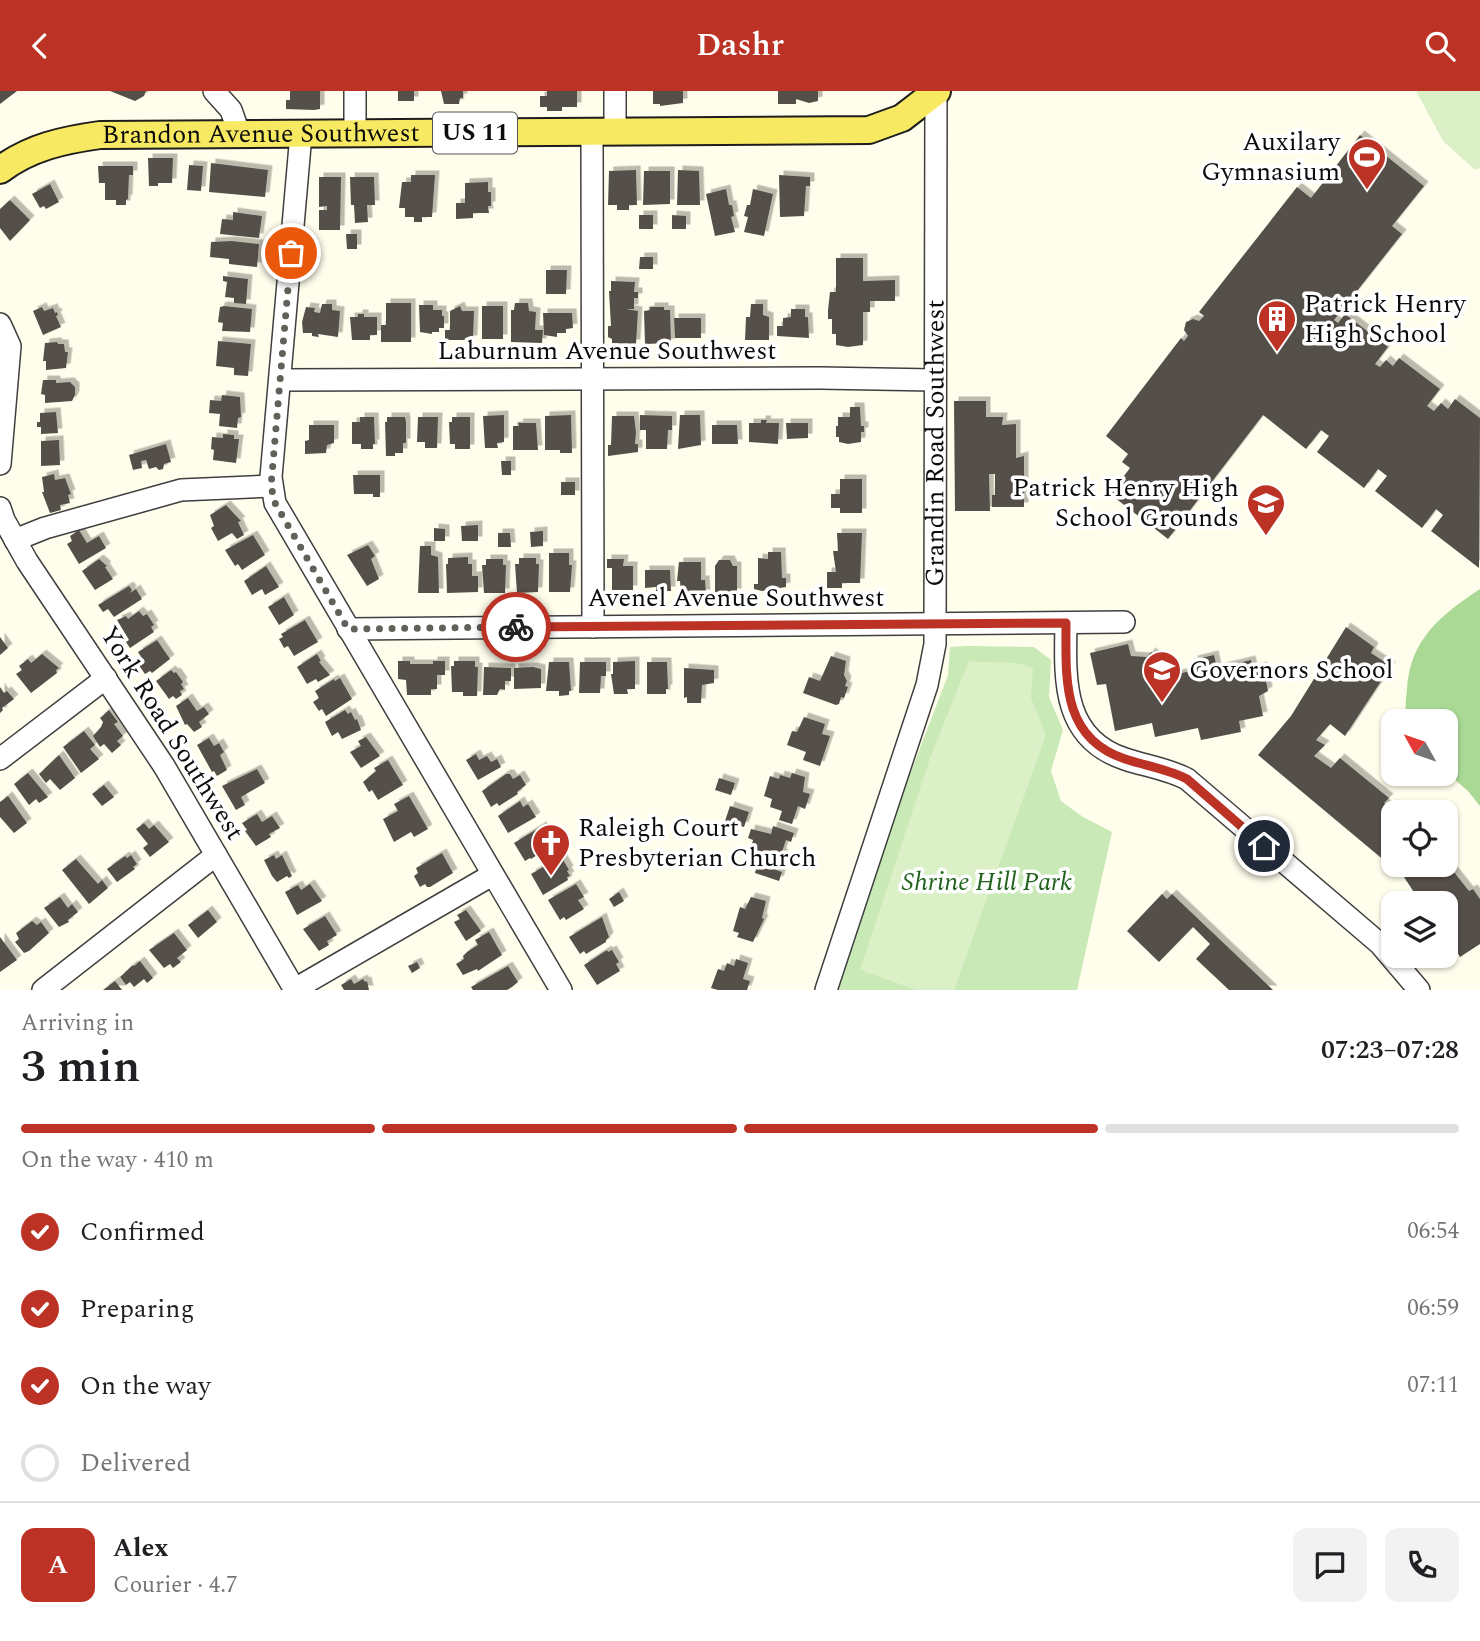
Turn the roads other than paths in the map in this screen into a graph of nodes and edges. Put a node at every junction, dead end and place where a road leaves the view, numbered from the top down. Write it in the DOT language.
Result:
graph roads {
  1 [pos="214,91"];
  2 [pos="355,91"];
  3 [pos="615,91"];
  4 [pos="936,91"];
  5 [pos="239,133"];
  6 [pos="603,133"];
  7 [pos="301,134"];
  8 [pos="355,134"];
  9 [pos="0,170"];
  10 [pos="0,324"];
  11 [pos="280,380"];
  12 [pos="594,380"];
  13 [pos="934,380"];
  14 [pos="0,464"];
  15 [pos="271,486"];
  16 [pos="0,507"];
  17 [pos="15,540"];
  18 [pos="1124,622"];
  19 [pos="1066,623"];
  20 [pos="935,625"];
  21 [pos="593,627"];
  22 [pos="348,629"];
  23 [pos="106,678"];
  24 [pos="0,759"];
  25 [pos="216,855"];
  26 [pos="492,874"];
  27 [pos="43,990"];
  28 [pos="295,990"];
  29 [pos="561,990"];
  30 [pos="825,990"];
  31 [pos="1419,990"];
  1 -- 5 [label="street"];
  2 -- 8 [label="street"];
  3 -- 6 [label="street"];
  4 -- 6 [label="main road, Brandon Avenue Southwest / US 11"];
  4 -- 13 [label="street, Grandin Road Southwest"];
  5 -- 7 [label="main road, Brandon Avenue Southwest / US 11"];
  5 -- 9 [label="main road, Brandon Avenue Southwest / US 11"];
  6 -- 8 [label="main road, Brandon Avenue Southwest / US 11"];
  6 -- 12 [label="street"];
  7 -- 8 [label="main road, Brandon Avenue Southwest / US 11"];
  7 -- 11 [label="street"];
  10 -- 14 [label="street"];
  11 -- 12 [label="street, Laburnum Avenue Southwest"];
  11 -- 15 [label="street"];
  12 -- 13 [label="street, Laburnum Avenue Southwest"];
  12 -- 21 [label="street"];
  13 -- 20 [label="street, Grandin Road Southwest"];
  15 -- 17 [label="street"];
  15 -- 22 [label="street"];
  16 -- 17 [label="street, York Road Southwest"];
  17 -- 23 [label="street, York Road Southwest"];
  18 -- 19 [label="street, Avenel Avenue Southwest"];
  19 -- 20 [label="street, Avenel Avenue Southwest"];
  19 -- 31 [label="street"];
  20 -- 21 [label="street, Avenel Avenue Southwest"];
  20 -- 30 [label="street, Grandin Road Southwest"];
  21 -- 22 [label="street, Avenel Avenue Southwest"];
  22 -- 26 [label="street"];
  23 -- 24 [label="street"];
  23 -- 25 [label="street, York Road Southwest"];
  25 -- 27 [label="street"];
  25 -- 28 [label="street, York Road Southwest"];
  26 -- 28 [label="street"];
  26 -- 29 [label="street"];
}
